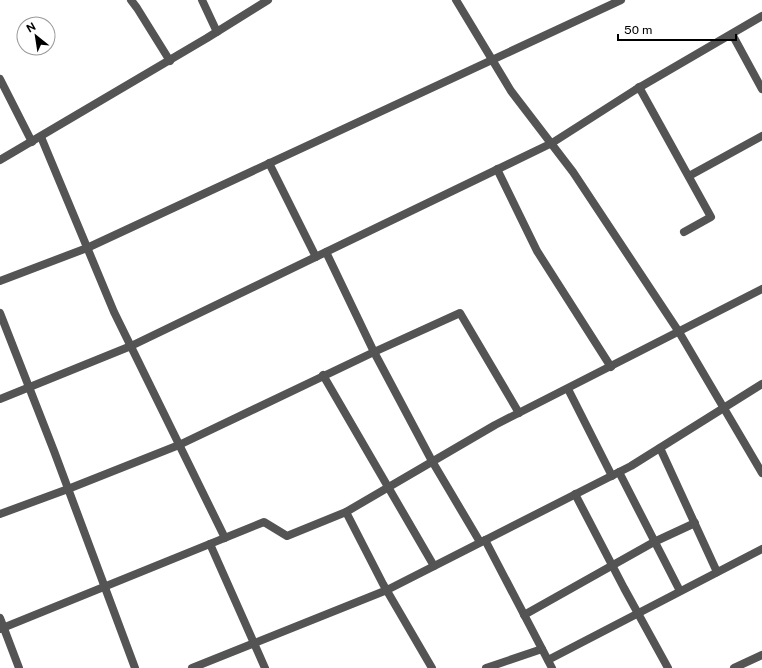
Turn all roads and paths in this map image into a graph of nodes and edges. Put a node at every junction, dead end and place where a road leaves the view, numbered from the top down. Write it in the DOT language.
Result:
graph roads {
  1 [pos="130,0"];
  2 [pos="202,0"];
  3 [pos="268,0"];
  4 [pos="456,0"];
  5 [pos="621,0"];
  6 [pos="762,16"];
  7 [pos="217,32"];
  8 [pos="732,34"];
  9 [pos="492,60"];
  10 [pos="170,61"];
  11 [pos="0,78"];
  12 [pos="639,87"];
  13 [pos="762,89"];
  14 [pos="762,136"];
  15 [pos="41,137"];
  16 [pos="32,142"];
  17 [pos="552,143"];
  18 [pos="0,160"];
  19 [pos="269,163"];
  20 [pos="497,169"];
  21 [pos="689,176"];
  22 [pos="684,232"];
  23 [pos="87,248"];
  24 [pos="326,252"];
  25 [pos="316,257"];
  26 [pos="0,281"];
  27 [pos="762,289"];
  28 [pos="0,313"];
  29 [pos="679,332"];
  30 [pos="131,346"];
  31 [pos="374,352"];
  32 [pos="610,367"];
  33 [pos="323,376"];
  34 [pos="762,384"];
  35 [pos="29,388"];
  36 [pos="568,389"];
  37 [pos="0,398"];
  38 [pos="723,408"];
  39 [pos="519,413"];
  40 [pos="179,445"];
  41 [pos="660,448"];
  42 [pos="432,461"];
  43 [pos="762,473"];
  44 [pos="615,474"];
  45 [pos="388,487"];
  46 [pos="68,489"];
  47 [pos="575,494"];
  48 [pos="346,512"];
  49 [pos="0,514"];
  50 [pos="695,523"];
  51 [pos="225,538"];
  52 [pos="483,541"];
  53 [pos="654,542"];
  54 [pos="210,544"];
  55 [pos="762,549"];
  56 [pos="434,566"];
  57 [pos="612,566"];
  58 [pos="717,572"];
  59 [pos="104,586"];
  60 [pos="387,590"];
  61 [pos="680,591"];
  62 [pos="638,613"];
  63 [pos="524,616"];
  64 [pos="0,618"];
  65 [pos="2,628"];
  66 [pos="255,642"];
  67 [pos="542,648"];
  68 [pos="762,655"];
  69 [pos="548,660"];
  70 [pos="19,668"];
  71 [pos="135,668"];
  72 [pos="192,668"];
  73 [pos="265,668"];
  74 [pos="432,668"];
  75 [pos="486,668"];
  76 [pos="552,668"];
  77 [pos="668,668"];
  78 [pos="734,668"];
  1 -- 10 [label="street"];
  2 -- 7 [label="street"];
  3 -- 7 [label="street"];
  4 -- 9 [label="street"];
  5 -- 9 [label="street"];
  6 -- 8 [label="street"];
  7 -- 10 [label="street"];
  8 -- 12 [label="street"];
  8 -- 13 [label="street"];
  9 -- 17 [label="street"];
  9 -- 19 [label="street"];
  10 -- 15 [label="street"];
  11 -- 16 [label="street"];
  12 -- 17 [label="street"];
  12 -- 21 [label="street"];
  14 -- 21 [label="street"];
  15 -- 16 [label="street"];
  15 -- 23 [label="street"];
  16 -- 18 [label="street"];
  17 -- 20 [label="street"];
  17 -- 29 [label="street"];
  19 -- 23 [label="street"];
  19 -- 25 [label="street"];
  20 -- 24 [label="street"];
  20 -- 32 [label="street"];
  21 -- 22 [label="street"];
  23 -- 26 [label="street"];
  23 -- 30 [label="street"];
  24 -- 25 [label="street"];
  24 -- 31 [label="street"];
  25 -- 30 [label="street"];
  27 -- 29 [label="street"];
  28 -- 35 [label="street"];
  29 -- 32 [label="street"];
  29 -- 38 [label="street"];
  30 -- 35 [label="street"];
  30 -- 40 [label="street"];
  31 -- 33 [label="street"];
  31 -- 39 [label="street"];
  31 -- 42 [label="street"];
  32 -- 36 [label="street"];
  33 -- 40 [label="street"];
  33 -- 45 [label="street"];
  34 -- 38 [label="street"];
  35 -- 37 [label="street"];
  35 -- 46 [label="street"];
  36 -- 39 [label="street"];
  36 -- 44 [label="street"];
  38 -- 41 [label="street"];
  38 -- 43 [label="street"];
  39 -- 42 [label="street"];
  40 -- 46 [label="street"];
  40 -- 51 [label="street"];
  41 -- 44 [label="street"];
  41 -- 50 [label="street"];
  42 -- 45 [label="street"];
  42 -- 52 [label="street"];
  44 -- 47 [label="street"];
  44 -- 53 [label="street"];
  45 -- 48 [label="street"];
  45 -- 56 [label="street"];
  46 -- 49 [label="street"];
  46 -- 59 [label="street"];
  47 -- 52 [label="street"];
  47 -- 57 [label="street"];
  48 -- 51 [label="street"];
  48 -- 60 [label="street"];
  50 -- 53 [label="street"];
  50 -- 58 [label="street"];
  51 -- 54 [label="street"];
  52 -- 56 [label="street"];
  52 -- 63 [label="street"];
  53 -- 57 [label="street"];
  53 -- 61 [label="street"];
  54 -- 59 [label="street"];
  54 -- 66 [label="street"];
  55 -- 58 [label="street"];
  56 -- 60 [label="street"];
  57 -- 62 [label="street"];
  57 -- 63 [label="street"];
  58 -- 61 [label="street"];
  59 -- 65 [label="street"];
  59 -- 71 [label="street"];
  60 -- 66 [label="street"];
  60 -- 74 [label="street"];
  61 -- 62 [label="street"];
  62 -- 69 [label="street"];
  62 -- 77 [label="street"];
  63 -- 67 [label="street"];
  64 -- 65 [label="street"];
  65 -- 70 [label="street"];
  66 -- 72 [label="street"];
  66 -- 73 [label="street"];
  67 -- 69 [label="street"];
  67 -- 75 [label="street"];
  68 -- 78 [label="street"];
  69 -- 76 [label="street"];
}
